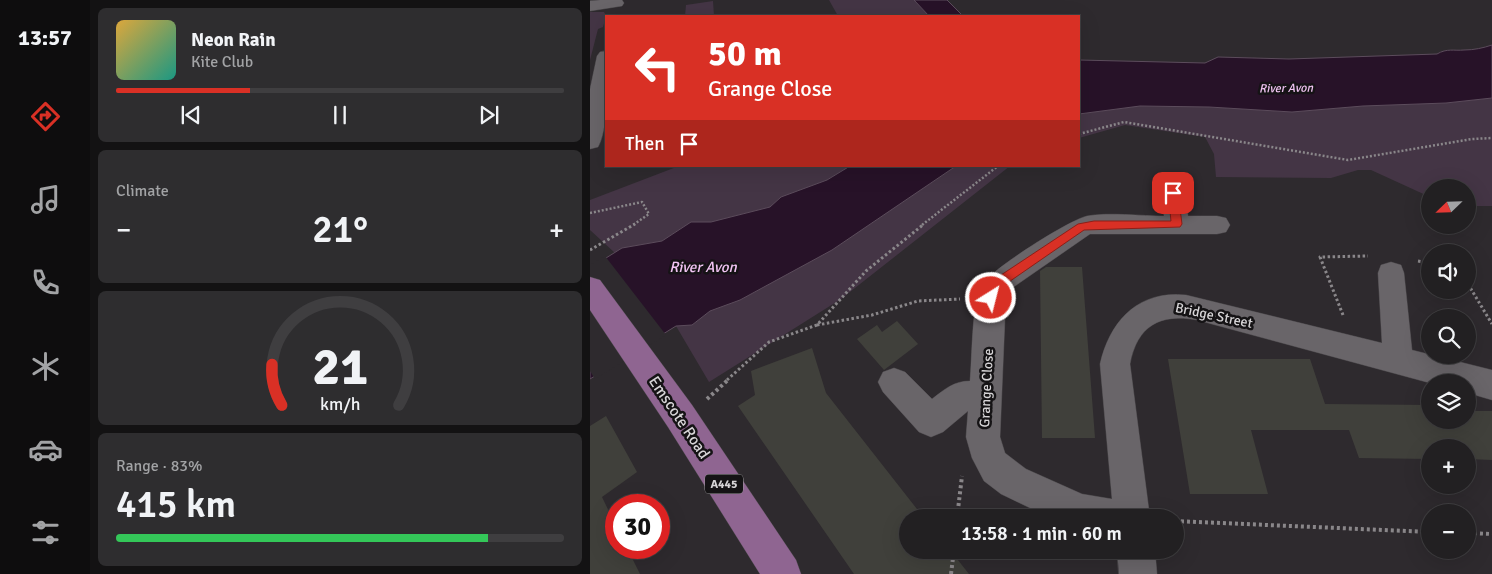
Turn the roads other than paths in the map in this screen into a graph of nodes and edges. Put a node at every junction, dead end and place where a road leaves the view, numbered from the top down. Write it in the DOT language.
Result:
graph roads {
  1 [pos="590,6"];
  2 [pos="615,6"];
  3 [pos="605,67"];
  4 [pos="601,111"];
  5 [pos="590,142"];
  6 [pos="1173,193"];
  7 [pos="1177,224"];
  8 [pos="1216,225"];
  9 [pos="1391,263"];
  10 [pos="590,288"];
  11 [pos="1398,361"];
  12 [pos="894,382"];
  13 [pos="1492,385"];
  14 [pos="986,396"];
  15 [pos="1075,509"];
  16 [pos="1131,509"];
  17 [pos="1137,559"];
  18 [pos="782,574"];
  19 [pos="1138,574"];
  1 -- 2 [label="street"];
  3 -- 4 [label="street"];
  4 -- 5 [label="street"];
  6 -- 7 [label="street"];
  7 -- 8 [label="street"];
  7 -- 14 [label="street, Grange Close"];
  9 -- 11 [label="street"];
  10 -- 18 [label="main road, Emscote Road / A445"];
  11 -- 13 [label="street, Bridge Street"];
  11 -- 16 [label="street, Bridge Street"];
  12 -- 14 [label="street"];
  14 -- 15 [label="street, Grange Close"];
  17 -- 19 [label="street"];
}
